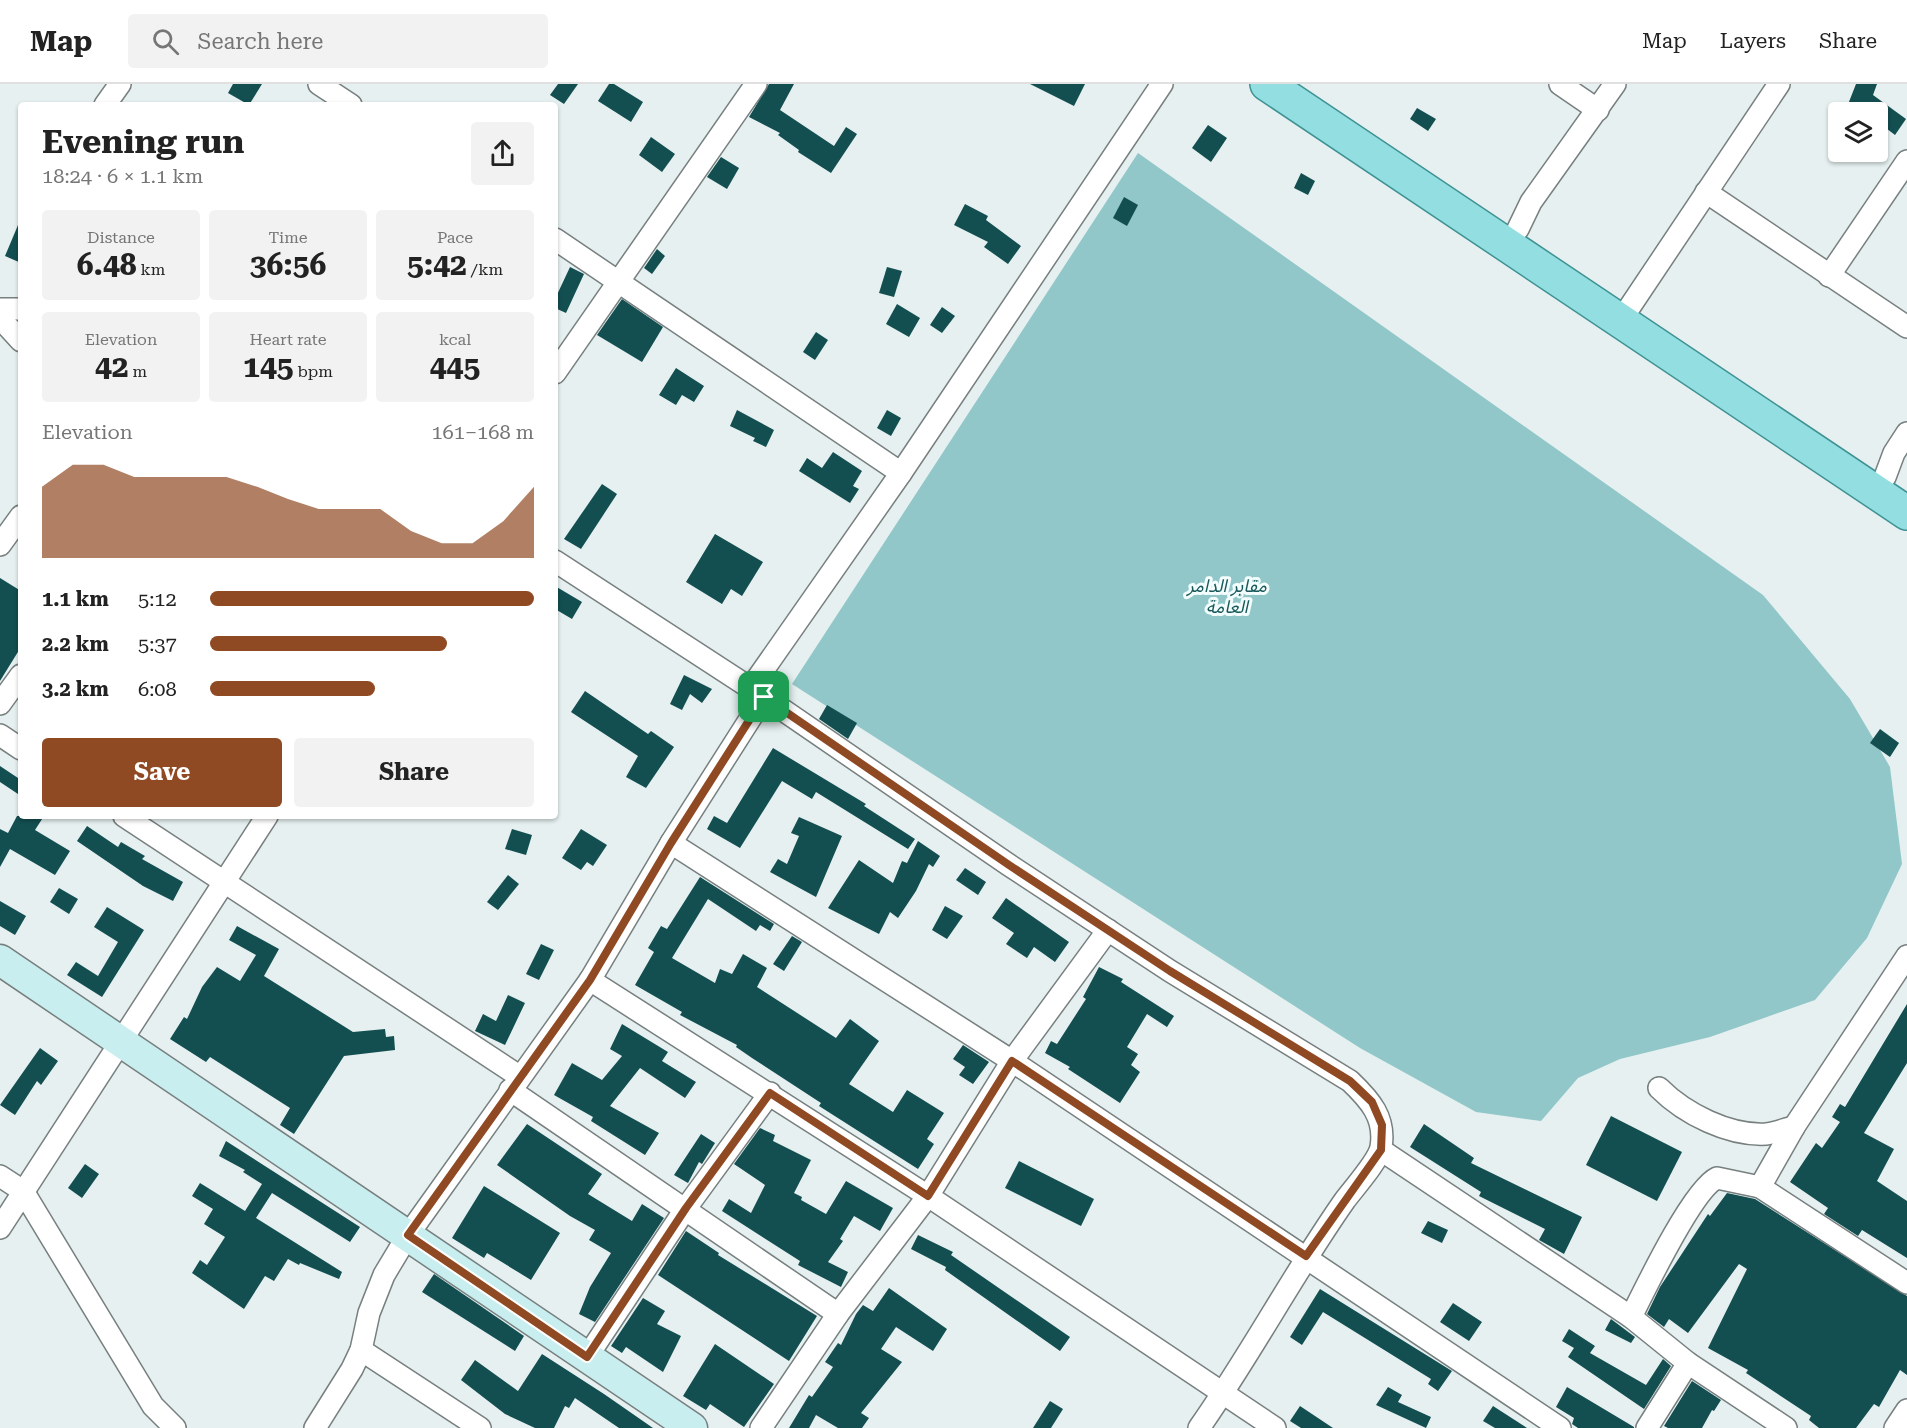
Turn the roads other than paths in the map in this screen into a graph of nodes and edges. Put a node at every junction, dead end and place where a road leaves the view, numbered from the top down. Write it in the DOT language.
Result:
graph roads {
  1 [pos="120,84"];
  2 [pos="319,84"];
  3 [pos="756,84"];
  4 [pos="1162,84"];
  5 [pos="1267,84"];
  6 [pos="1301,84"];
  7 [pos="1560,84"];
  8 [pos="1615,84"];
  9 [pos="1779,84"];
  10 [pos="107,102"];
  11 [pos="346,102"];
  12 [pos="1598,110"];
  13 [pos="1907,161"];
  14 [pos="1706,192"];
  15 [pos="1518,229"];
  16 [pos="558,241"];
  17 [pos="1829,276"];
  18 [pos="618,280"];
  19 [pos="0,309"];
  20 [pos="18,309"];
  21 [pos="1626,313"];
  22 [pos="0,318"];
  23 [pos="1907,327"];
  24 [pos="18,338"];
  25 [pos="558,368"];
  26 [pos="1907,433"];
  27 [pos="901,473"];
  28 [pos="1896,485"];
  29 [pos="1907,513"];
  30 [pos="18,520"];
  31 [pos="0,545"];
  32 [pos="558,563"];
  33 [pos="18,679"];
  34 [pos="757,693"];
  35 [pos="0,704"];
  36 [pos="0,735"];
  37 [pos="18,747"];
  38 [pos="129,819"];
  39 [pos="265,819"];
  40 [pos="671,843"];
  41 [pos="224,881"];
  42 [pos="1108,930"];
  43 [pos="1907,956"];
  44 [pos="0,960"];
  45 [pos="590,980"];
  46 [pos="121,1042"];
  47 [pos="1012,1061"];
  48 [pos="515,1083"];
  49 [pos="1659,1088"];
  50 [pos="770,1093"];
  51 [pos="1794,1127"];
  52 [pos="1381,1150"];
  53 [pos="0,1176"];
  54 [pos="1760,1187"];
  55 [pos="23,1191"];
  56 [pos="928,1196"];
  57 [pos="686,1208"];
  58 [pos="0,1228"];
  59 [pos="408,1235"];
  60 [pos="1306,1256"];
  61 [pos="1907,1284"];
  62 [pos="838,1314"];
  63 [pos="1631,1317"];
  64 [pos="361,1350"];
  65 [pos="587,1357"];
  66 [pos="1688,1363"];
  67 [pos="1224,1393"];
  68 [pos="1907,1410"];
  69 [pos="176,1428"];
  70 [pos="315,1428"];
  71 [pos="480,1428"];
  72 [pos="692,1428"];
  73 [pos="761,1428"];
  74 [pos="1199,1428"];
  75 [pos="1275,1428"];
  76 [pos="1560,1428"];
  77 [pos="1647,1428"];
  78 [pos="1786,1428"];
  79 [pos="1895,1428"];
  1 -- 10 [label="street"];
  2 -- 11 [label="street"];
  3 -- 18 [label="street"];
  4 -- 27 [label="street"];
  5 -- 21 [label="main road"];
  6 -- 15 [label="main road"];
  7 -- 12 [label="street"];
  8 -- 12 [label="street"];
  9 -- 14 [label="street"];
  12 -- 15 [label="street"];
  13 -- 17 [label="street"];
  14 -- 17 [label="street"];
  14 -- 21 [label="street"];
  15 -- 21 [label="main road"];
  16 -- 18 [label="street"];
  17 -- 23 [label="street"];
  18 -- 25 [label="street"];
  18 -- 27 [label="street"];
  19 -- 20 [label="street"];
  21 -- 28 [label="main road"];
  21 -- 29 [label="main road"];
  22 -- 24 [label="street"];
  26 -- 28 [label="street"];
  27 -- 34 [label="street"];
  30 -- 31 [label="street"];
  32 -- 34 [label="street"];
  33 -- 35 [label="street"];
  34 -- 40 [label="street"];
  34 -- 42 [label="street"];
  36 -- 37 [label="street"];
  38 -- 41 [label="street"];
  39 -- 41 [label="street"];
  40 -- 45 [label="street"];
  40 -- 47 [label="street"];
  41 -- 46 [label="street"];
  41 -- 48 [label="street"];
  42 -- 47 [label="street"];
  42 -- 52 [label="street"];
  43 -- 51 [label="street"];
  44 -- 46 [label="street"];
  45 -- 48 [label="street"];
  45 -- 50 [label="street"];
  46 -- 55 [label="street"];
  46 -- 59 [label="street"];
  47 -- 56 [label="street"];
  47 -- 60 [label="street"];
  48 -- 57 [label="street"];
  48 -- 59 [label="street"];
  49 -- 51 [label="street"];
  50 -- 56 [label="street"];
  50 -- 57 [label="street"];
  51 -- 54 [label="street"];
  52 -- 60 [label="street"];
  52 -- 63 [label="street"];
  53 -- 55 [label="street"];
  54 -- 61 [label="street"];
  54 -- 63 [label="street"];
  55 -- 58 [label="street"];
  55 -- 69 [label="street"];
  56 -- 62 [label="street"];
  56 -- 67 [label="street"];
  57 -- 62 [label="street"];
  57 -- 65 [label="street"];
  59 -- 64 [label="street"];
  59 -- 65 [label="street"];
  60 -- 67 [label="street"];
  60 -- 76 [label="street"];
  62 -- 73 [label="street"];
  63 -- 66 [label="street"];
  64 -- 70 [label="street"];
  64 -- 71 [label="street"];
  65 -- 72 [label="street"];
  66 -- 77 [label="street"];
  66 -- 78 [label="street"];
  67 -- 74 [label="street"];
  67 -- 75 [label="street"];
  68 -- 79 [label="street"];
}
